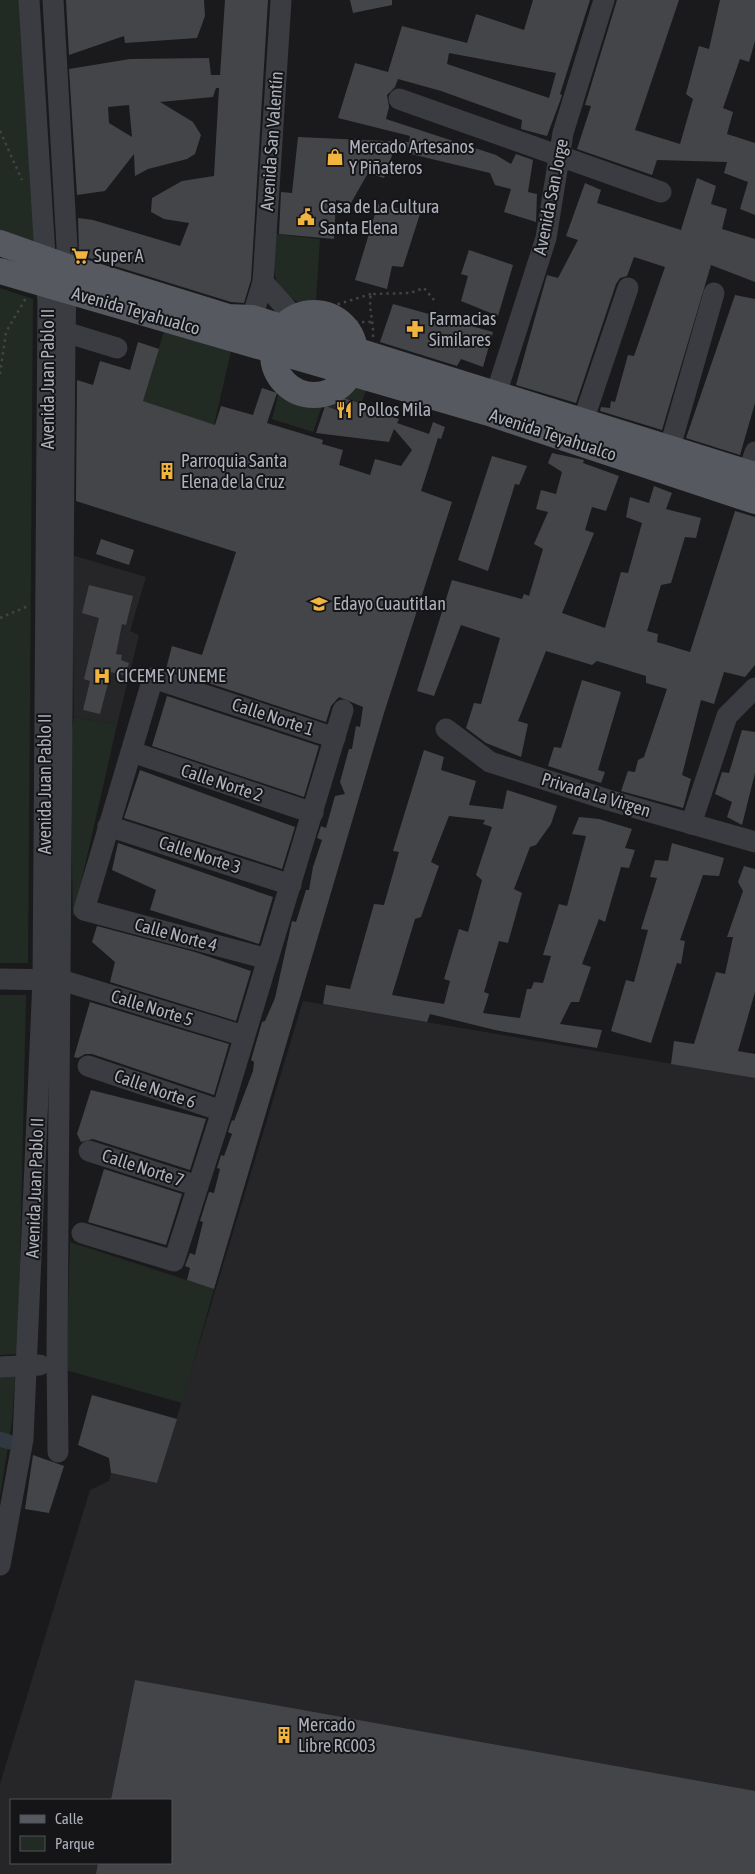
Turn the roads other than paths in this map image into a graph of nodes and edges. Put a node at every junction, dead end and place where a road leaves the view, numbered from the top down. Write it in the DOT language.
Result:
graph roads {
  1 [pos="29,0"];
  2 [pos="53,0"];
  3 [pos="281,0"];
  4 [pos="604,0"];
  5 [pos="399,99"];
  6 [pos="561,156"];
  7 [pos="661,192"];
  8 [pos="0,242"];
  9 [pos="0,271"];
  10 [pos="51,278"];
  11 [pos="263,282"];
  12 [pos="628,288"];
  13 [pos="714,292"];
  14 [pos="252,318"];
  15 [pos="64,332"];
  16 [pos="283,332"];
  17 [pos="118,348"];
  18 [pos="359,353"];
  19 [pos="496,394"];
  20 [pos="583,421"];
  21 [pos="670,447"];
  22 [pos="751,479"];
  23 [pos="755,688"];
  24 [pos="343,710"];
  25 [pos="446,729"];
  26 [pos="335,738"];
  27 [pos="132,752"];
  28 [pos="313,813"];
  29 [pos="691,824"];
  30 [pos="108,826"];
  31 [pos="755,842"];
  32 [pos="291,885"];
  33 [pos="268,959"];
  34 [pos="0,979"];
  35 [pos="52,980"];
  36 [pos="244,1036"];
  37 [pos="88,1066"];
  38 [pos="222,1111"];
  39 [pos="89,1151"];
  40 [pos="198,1186"];
  41 [pos="82,1233"];
  42 [pos="57,1364"];
  43 [pos="27,1366"];
  44 [pos="0,1367"];
  45 [pos="58,1452"];
  46 [pos="0,1565"];
  1 -- 10 [label="street, Avenida Juan Pablo II"];
  2 -- 10 [label="street"];
  3 -- 11 [label="street, Avenida San Valentín"];
  4 -- 6 [label="street, Avenida San Jorge"];
  5 -- 6 [label="street"];
  6 -- 7 [label="street"];
  6 -- 19 [label="street, Avenida San Jorge"];
  8 -- 10 [label="main road, Avenida Teyahualco"];
  9 -- 10 [label="main road, Avenida Teyahualco"];
  10 -- 14 [label="main road, Avenida Teyahualco"];
  10 -- 15 [label="street"];
  10 -- 16 [label="main road, Avenida Teyahualco"];
  10 -- 35 [label="street, Avenida Juan Pablo II"];
  11 -- 14 [label="street, Avenida San Valentín"];
  11 -- 16 [label="street"];
  12 -- 20 [label="street"];
  13 -- 21 [label="street"];
  14 -- 16 [label="main road, Avenida Teyahualco"];
  15 -- 17 [label="street"];
  15 -- 35 [label="street"];
  16 -- 18 [label="main road, Avenida Teyahualco"];
  16 -- 18 [label="main road"];
  18 -- 19 [label="main road, Avenida Teyahualco"];
  18 -- 22 [label="main road, Avenida Teyahualco"];
  19 -- 20 [label="main road, Avenida Teyahualco"];
  20 -- 21 [label="main road, Avenida Teyahualco"];
  21 -- 22 [label="main road, Avenida Teyahualco"];
  23 -- 29 [label="street"];
  24 -- 26 [label="street"];
  25 -- 29 [label="street, Privada La Virgen"];
  26 -- 27 [label="street, Calle Norte 1"];
  26 -- 28 [label="street"];
  27 -- 28 [label="street, Calle Norte 2"];
  27 -- 30 [label="street"];
  28 -- 32 [label="street"];
  29 -- 31 [label="street, Privada La Virgen"];
  30 -- 32 [label="street, Calle Norte 3"];
  30 -- 33 [label="street, Calle Norte 4"];
  32 -- 33 [label="street"];
  33 -- 36 [label="street"];
  34 -- 35 [label="street, Calle Norte 5"];
  35 -- 36 [label="street, Calle Norte 5"];
  35 -- 42 [label="street"];
  35 -- 43 [label="street, Avenida Juan Pablo II"];
  36 -- 38 [label="street"];
  37 -- 38 [label="street, Calle Norte 6"];
  38 -- 40 [label="street"];
  39 -- 40 [label="street, Calle Norte 7"];
  40 -- 41 [label="street"];
  42 -- 43 [label="street"];
  42 -- 45 [label="street"];
  43 -- 44 [label="street"];
  43 -- 46 [label="street, Avenida Juan Pablo II"];
}
